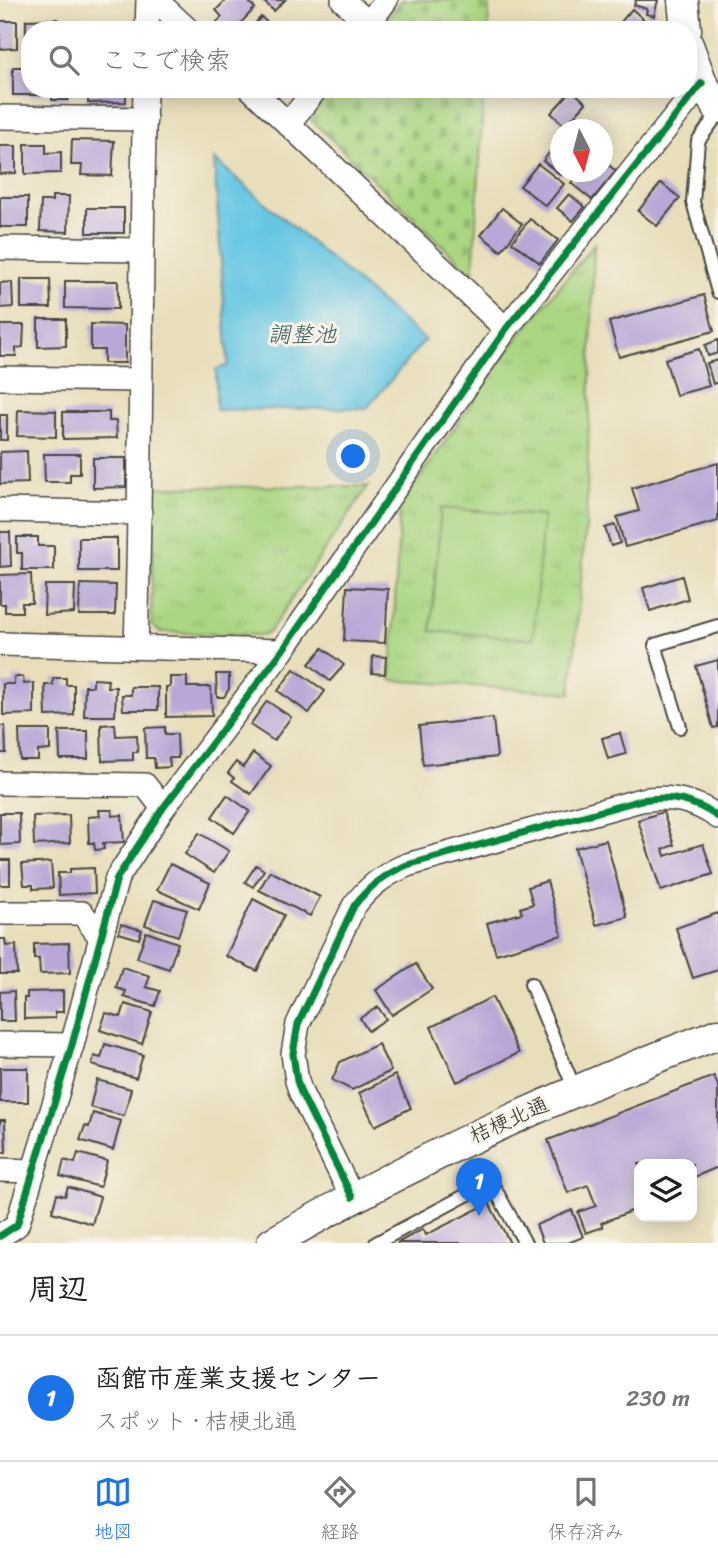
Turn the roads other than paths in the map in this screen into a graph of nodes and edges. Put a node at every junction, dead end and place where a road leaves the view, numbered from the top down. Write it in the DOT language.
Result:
graph roads {
  1 [pos="148,0"];
  2 [pos="156,0"];
  3 [pos="344,0"];
  4 [pos="386,0"];
  5 [pos="683,0"];
  6 [pos="147,21"];
  7 [pos="178,21"];
  8 [pos="361,21"];
  9 [pos="370,21"];
  10 [pos="685,21"];
  11 [pos="697,70"];
  12 [pos="702,83"];
  13 [pos="697,89"];
  14 [pos="145,98"];
  15 [pos="261,98"];
  16 [pos="309,98"];
  17 [pos="690,98"];
  18 [pos="718,108"];
  19 [pos="718,114"];
  20 [pos="0,117"];
  21 [pos="145,119"];
  22 [pos="288,124"];
  23 [pos="0,248"];
  24 [pos="142,250"];
  25 [pos="718,292"];
  26 [pos="506,329"];
  27 [pos="0,378"];
  28 [pos="139,380"];
  29 [pos="0,510"];
  30 [pos="140,513"];
  31 [pos="718,626"];
  32 [pos="0,644"];
  33 [pos="135,646"];
  34 [pos="282,651"];
  35 [pos="680,727"];
  36 [pos="0,783"];
  37 [pos="163,808"];
  38 [pos="718,817"];
  39 [pos="0,913"];
  40 [pos="101,938"];
  41 [pos="531,984"];
  42 [pos="718,1034"];
  43 [pos="0,1044"];
  44 [pos="72,1045"];
  45 [pos="575,1090"];
  46 [pos="0,1170"];
  47 [pos="34,1171"];
  48 [pos="352,1197"];
  49 [pos="0,1236"];
  50 [pos="288,1239"];
  51 [pos="376,1243"];
  52 [pos="525,1243"];
  1 -- 6 [label="street"];
  2 -- 7 [label="street"];
  3 -- 8 [label="street"];
  4 -- 9 [label="street"];
  5 -- 10 [label="street"];
  11 -- 12 [label="street"];
  12 -- 13 [label="street"];
  12 -- 18 [label="street"];
  14 -- 21 [label="street"];
  15 -- 22 [label="street"];
  16 -- 22 [label="street"];
  17 -- 26 [label="street"];
  19 -- 25 [label="lane"];
  20 -- 21 [label="street"];
  21 -- 24 [label="street"];
  22 -- 26 [label="street"];
  23 -- 24 [label="street"];
  24 -- 28 [label="street"];
  26 -- 34 [label="street"];
  27 -- 28 [label="street"];
  28 -- 30 [label="street"];
  29 -- 30 [label="street"];
  30 -- 33 [label="street"];
  31 -- 35 [label="lane"];
  32 -- 33 [label="street"];
  33 -- 34 [label="street"];
  34 -- 37 [label="street"];
  36 -- 37 [label="street"];
  37 -- 40 [label="street"];
  38 -- 48 [label="street"];
  39 -- 40 [label="street"];
  40 -- 44 [label="street"];
  41 -- 45 [label="lane"];
  42 -- 45 [label="street, 桔梗北通"];
  43 -- 44 [label="street"];
  44 -- 47 [label="street"];
  45 -- 48 [label="street, 桔梗北通"];
  46 -- 47 [label="street"];
  47 -- 49 [label="street"];
  48 -- 50 [label="street, 桔梗北通"];
  51 -- 52 [label="lane"];
}
